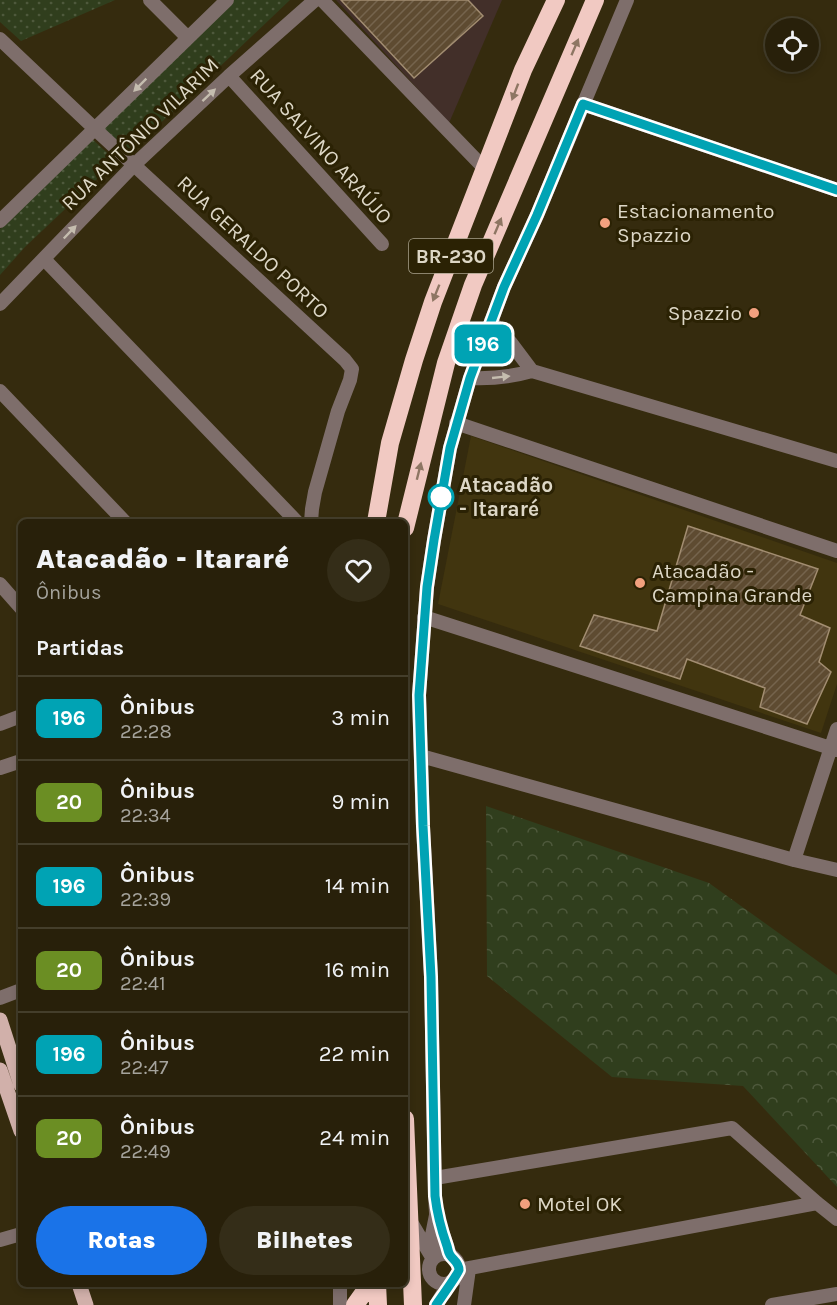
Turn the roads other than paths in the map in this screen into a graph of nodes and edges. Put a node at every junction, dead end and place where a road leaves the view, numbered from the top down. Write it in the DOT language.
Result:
graph roads {
  1 [pos="150,0"];
  2 [pos="227,0"];
  3 [pos="315,0"];
  4 [pos="322,0"];
  5 [pos="556,0"];
  6 [pos="595,0"];
  7 [pos="627,0"];
  8 [pos="188,38"];
  9 [pos="0,39"];
  10 [pos="229,76"];
  11 [pos="583,104"];
  12 [pos="95,129"];
  13 [pos="134,165"];
  14 [pos="485,169"];
  15 [pos="837,190"];
  16 [pos="1,217"];
  17 [pos="382,244"];
  18 [pos="44,259"];
  19 [pos="0,304"];
  20 [pos="491,321"];
  21 [pos="532,371"];
  22 [pos="470,378"];
  23 [pos="0,391"];
  24 [pos="456,423"];
  25 [pos="837,461"];
  26 [pos="122,519"];
  27 [pos="294,519"];
  28 [pos="311,519"];
  29 [pos="377,519"];
  30 [pos="407,519"];
  31 [pos="837,551"];
  32 [pos="0,584"];
  33 [pos="18,605"];
  34 [pos="424,617"];
  35 [pos="18,717"];
  36 [pos="0,724"];
  37 [pos="837,729"];
  38 [pos="834,748"];
  39 [pos="421,756"];
  40 [pos="18,762"];
  41 [pos="0,768"];
  42 [pos="794,860"];
  43 [pos="837,870"];
  44 [pos="18,991"];
  45 [pos="0,998"];
  46 [pos="0,1020"];
  47 [pos="0,1070"];
  48 [pos="18,1076"];
  49 [pos="18,1122"];
  50 [pos="435,1178"];
  51 [pos="408,1192"];
  52 [pos="817,1203"];
  53 [pos="409,1217"];
  54 [pos="837,1218"];
  55 [pos="18,1234"];
  56 [pos="0,1240"];
  57 [pos="439,1257"];
  58 [pos="464,1270"];
  59 [pos="434,1280"];
  60 [pos="450,1282"];
  61 [pos="81,1287"];
  62 [pos="340,1287"];
  63 [pos="368,1287"];
  64 [pos="377,1287"];
  65 [pos="837,1294"];
  66 [pos="86,1305"];
  67 [pos="340,1305"];
  68 [pos="355,1305"];
  69 [pos="378,1305"];
  70 [pos="414,1305"];
  71 [pos="436,1305"];
  72 [pos="464,1305"];
  73 [pos="772,1305"];
  1 -- 8 [label="street"];
  2 -- 8 [label="street, RUA ANTÔNIO VILARIM"];
  3 -- 10 [label="street, RUA ANTÔNIO VILARIM"];
  4 -- 14 [label="street"];
  5 -- 14 [label="highway, BR-230, one-way"];
  30 -- 6 [label="highway, BR-230, one-way"];
  7 -- 11 [label="street"];
  8 -- 12 [label="street, RUA ANTÔNIO VILARIM, one-way"];
  9 -- 12 [label="street, RUA GERALDO PORTO"];
  13 -- 10 [label="street, RUA ANTÔNIO VILARIM, one-way"];
  10 -- 17 [label="street, RUA SALVINO ARAÚJO"];
  11 -- 15 [label="street"];
  11 -- 20 [label="street"];
  12 -- 13 [label="street, RUA GERALDO PORTO"];
  12 -- 16 [label="street, RUA ANTÔNIO VILARIM"];
  18 -- 13 [label="street, RUA ANTÔNIO VILARIM, one-way"];
  13 -- 28 [label="street, RUA GERALDO PORTO"];
  14 -- 29 [label="highway, BR-230, one-way"];
  18 -- 19 [label="street, RUA ANTÔNIO VILARIM"];
  18 -- 27 [label="street"];
  20 -- 21 [label="street"];
  20 -- 22 [label="street"];
  22 -- 21 [label="street, one-way"];
  21 -- 25 [label="street"];
  22 -- 24 [label="street"];
  23 -- 26 [label="street"];
  24 -- 31 [label="street"];
  24 -- 34 [label="street"];
  32 -- 33 [label="street"];
  34 -- 38 [label="street"];
  34 -- 39 [label="street"];
  35 -- 36 [label="street"];
  37 -- 38 [label="street"];
  38 -- 42 [label="street"];
  39 -- 42 [label="street"];
  39 -- 50 [label="street"];
  40 -- 41 [label="street"];
  42 -- 43 [label="street"];
  44 -- 45 [label="street"];
  46 -- 48 [label="main road"];
  47 -- 49 [label="main road"];
  50 -- 52 [label="street"];
  50 -- 57 [label="street"];
  51 -- 53 [label="highway"];
  52 -- 54 [label="street"];
  52 -- 58 [label="street"];
  53 -- 57 [label="street"];
  53 -- 70 [label="highway"];
  55 -- 56 [label="street"];
  57 -- 58 [label="street"];
  57 -- 59 [label="street"];
  58 -- 60 [label="street"];
  58 -- 72 [label="street"];
  59 -- 60 [label="street"];
  59 -- 71 [label="street"];
  60 -- 71 [label="street"];
  61 -- 66 [label="main road"];
  62 -- 67 [label="street"];
  63 -- 68 [label="highway"];
  64 -- 69 [label="highway"];
  65 -- 73 [label="street"];
}
